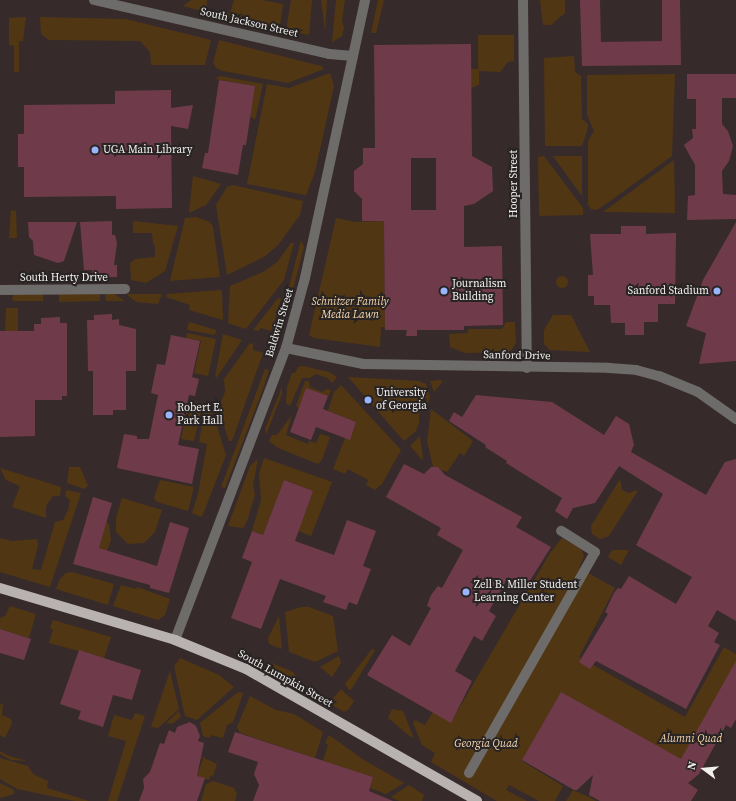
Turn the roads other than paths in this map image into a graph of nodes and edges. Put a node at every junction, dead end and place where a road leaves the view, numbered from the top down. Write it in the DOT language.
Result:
graph roads {
  1 [pos="94,0"];
  2 [pos="365,0"];
  3 [pos="522,0"];
  4 [pos="354,56"];
  5 [pos="125,289"];
  6 [pos="1,290"];
  7 [pos="286,348"];
  8 [pos="527,368"];
  9 [pos="736,419"];
  10 [pos="561,531"];
  11 [pos="0,588"];
  12 [pos="175,640"];
  13 [pos="469,773"];
  14 [pos="472,800"];
  1 -- 4 [label="street, South Jackson Street"];
  2 -- 4 [label="street, Baldwin Street"];
  3 -- 8 [label="street, Hooper Street"];
  4 -- 7 [label="street, Baldwin Street"];
  5 -- 6 [label="street, South Herty Drive"];
  7 -- 8 [label="street, Sanford Drive"];
  7 -- 12 [label="street, Baldwin Street"];
  8 -- 9 [label="street, Sanford Drive"];
  10 -- 13 [label="street"];
  11 -- 12 [label="main road, South Lumpkin Street"];
  12 -- 14 [label="main road, South Lumpkin Street"];
}
